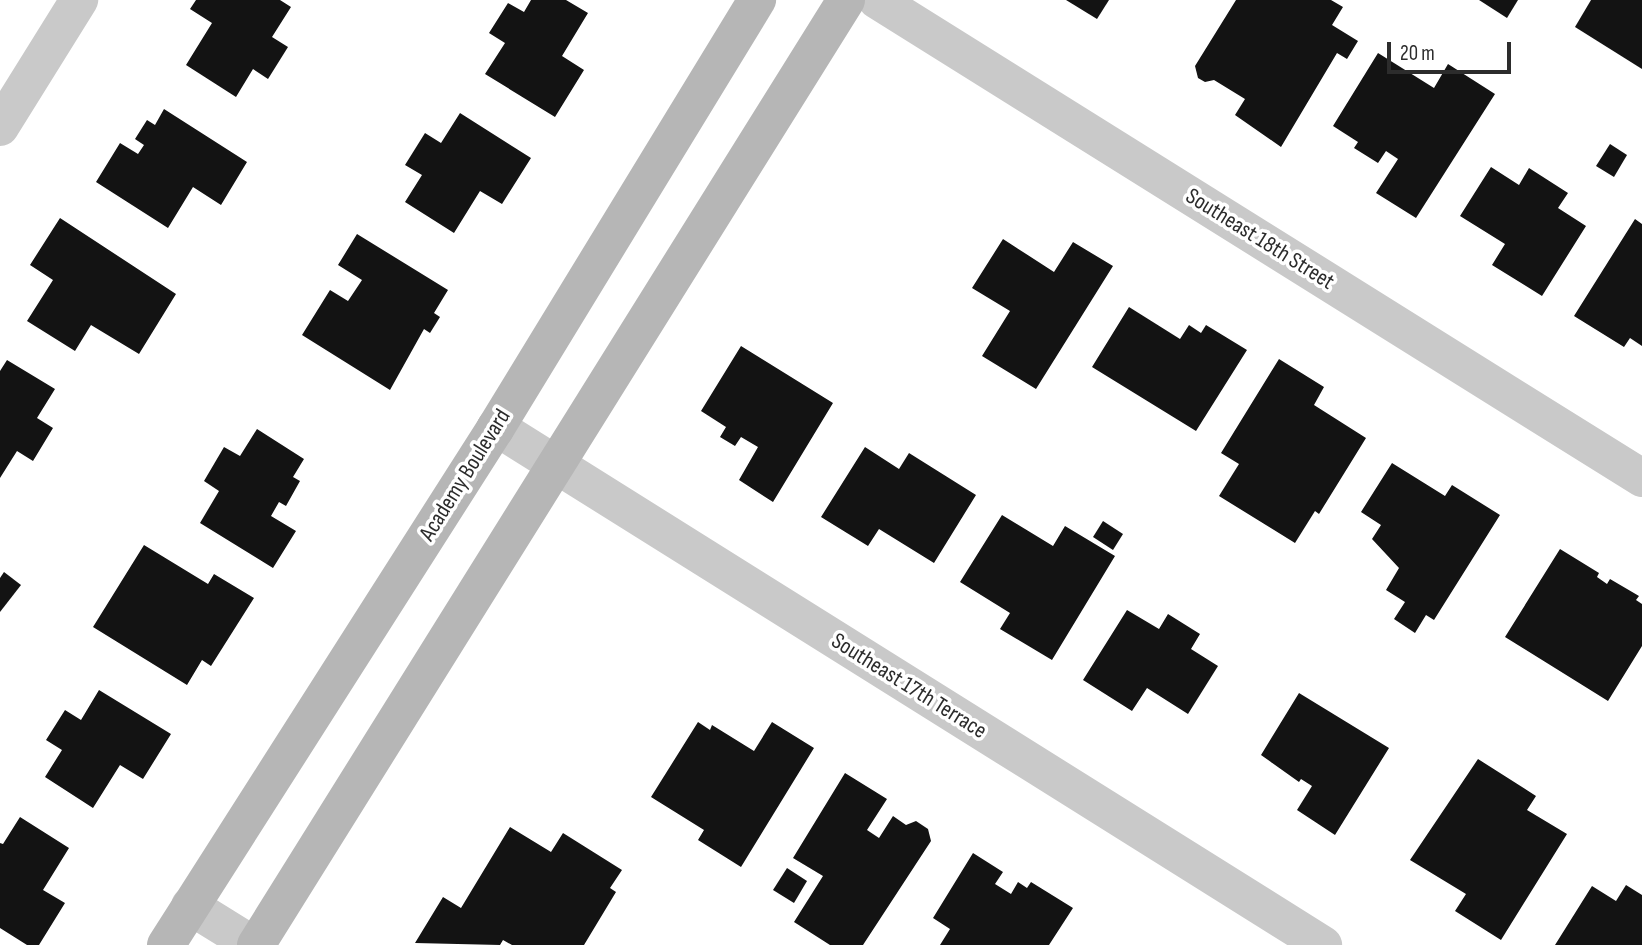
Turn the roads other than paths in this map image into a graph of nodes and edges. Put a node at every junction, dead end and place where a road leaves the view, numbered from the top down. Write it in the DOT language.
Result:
graph roads {
  1 [pos="79,0"];
  2 [pos="757,0"];
  3 [pos="846,0"];
  4 [pos="877,0"];
  5 [pos="0,127"];
  6 [pos="496,427"];
  7 [pos="556,465"];
  8 [pos="1642,478"];
  9 [pos="190,906"];
  10 [pos="166,945"];
  11 [pos="255,945"];
  12 [pos="1323,945"];
  1 -- 5 [label="street"];
  2 -- 6 [label="street, Academy Boulevard"];
  3 -- 7 [label="street"];
  4 -- 8 [label="street, Southeast 18th Street"];
  6 -- 7 [label="street, Southeast 17th Terrace"];
  6 -- 9 [label="street, Academy Boulevard"];
  7 -- 11 [label="street"];
  7 -- 12 [label="street, Southeast 17th Terrace"];
  9 -- 10 [label="street, Academy Boulevard"];
  9 -- 11 [label="street"];
}
